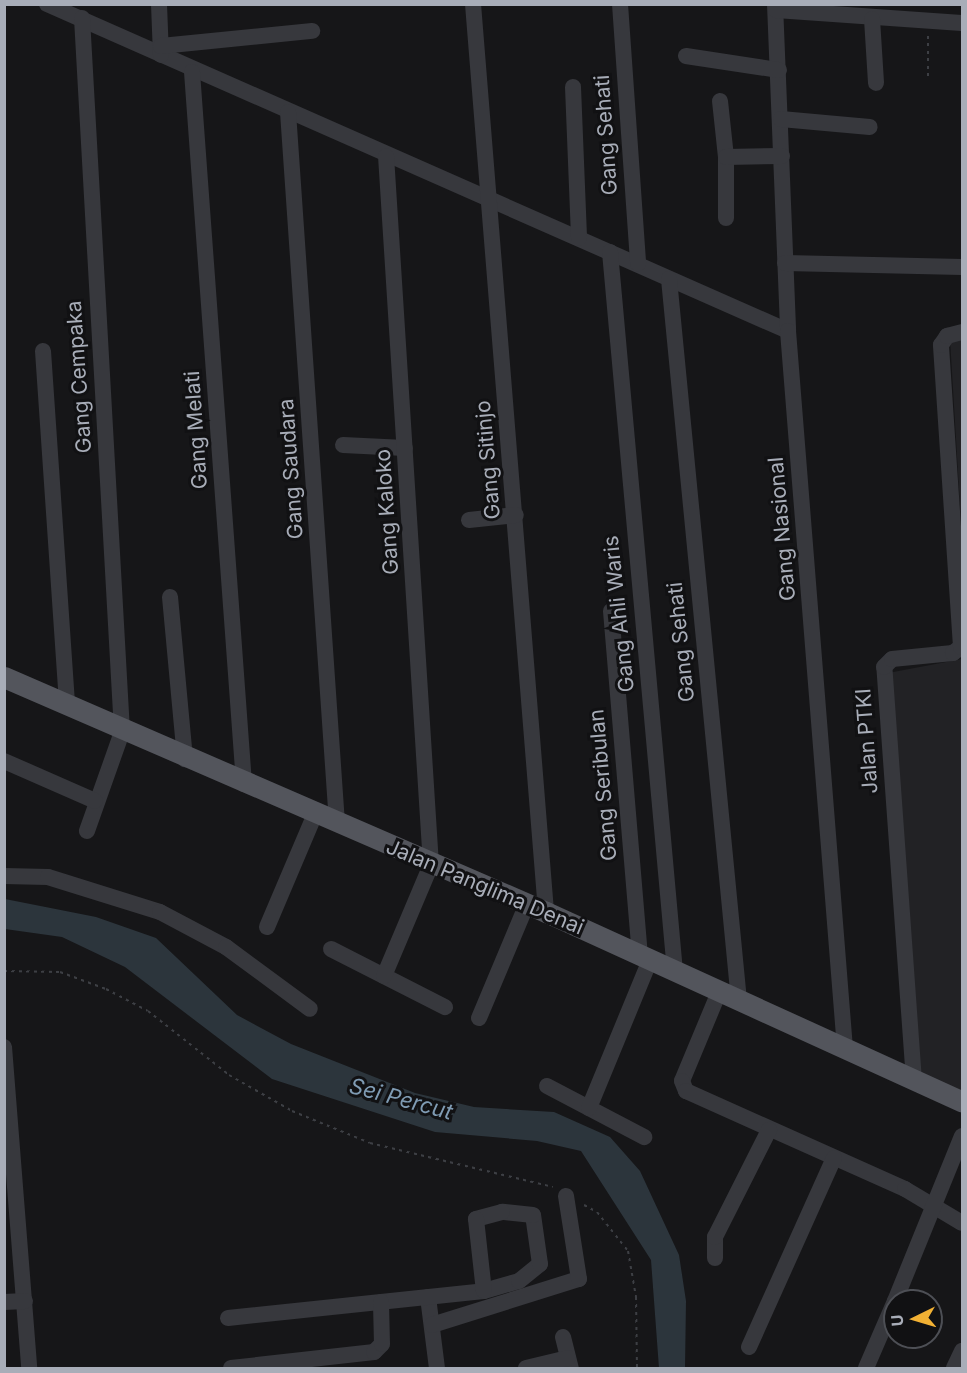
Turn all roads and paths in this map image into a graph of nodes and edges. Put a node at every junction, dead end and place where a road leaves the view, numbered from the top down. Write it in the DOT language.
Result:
graph roads {
  1 [pos="47,4"];
  2 [pos="159,4"];
  3 [pos="472,4"];
  4 [pos="620,4"];
  5 [pos="776,7"];
  6 [pos="82,18"];
  7 [pos="872,19"];
  8 [pos="928,21"];
  9 [pos="963,23"];
  10 [pos="312,31"];
  11 [pos="161,51"];
  12 [pos="686,56"];
  13 [pos="779,70"];
  14 [pos="192,72"];
  15 [pos="928,76"];
  16 [pos="876,83"];
  17 [pos="573,87"];
  18 [pos="720,101"];
  19 [pos="288,112"];
  20 [pos="781,119"];
  21 [pos="870,127"];
  22 [pos="386,156"];
  23 [pos="782,156"];
  24 [pos="726,157"];
  25 [pos="489,202"];
  26 [pos="726,218"];
  27 [pos="579,238"];
  28 [pos="610,252"];
  29 [pos="638,263"];
  30 [pos="785,263"];
  31 [pos="963,267"];
  32 [pos="669,279"];
  33 [pos="788,331"];
  34 [pos="963,332"];
  35 [pos="43,351"];
  36 [pos="343,445"];
  37 [pos="405,448"];
  38 [pos="956,467"];
  39 [pos="516,515"];
  40 [pos="469,520"];
  41 [pos="958,541"];
  42 [pos="170,597"];
  43 [pos="611,611"];
  44 [pos="4,677"];
  45 [pos="67,705"];
  46 [pos="122,732"];
  47 [pos="185,759"];
  48 [pos="4,761"];
  49 [pos="244,784"];
  50 [pos="96,801"];
  51 [pos="315,814"];
  52 [pos="337,823"];
  53 [pos="87,831"];
  54 [pos="431,865"];
  55 [pos="4,876"];
  56 [pos="536,909"];
  57 [pos="267,927"];
  58 [pos="331,949"];
  59 [pos="645,958"];
  60 [pos="4,971"];
  61 [pos="675,972"];
  62 [pos="384,976"];
  63 [pos="719,992"];
  64 [pos="739,1001"];
  65 [pos="445,1007"];
  66 [pos="310,1010"];
  67 [pos="479,1018"];
  68 [pos="4,1047"];
  69 [pos="845,1049"];
  70 [pos="914,1081"];
  71 [pos="547,1086"];
  72 [pos="963,1102"];
  73 [pos="589,1108"];
  74 [pos="769,1130"];
  75 [pos="963,1136"];
  76 [pos="644,1137"];
  77 [pos="9,1140"];
  78 [pos="834,1158"];
  79 [pos="566,1196"];
  80 [pos="936,1207"];
  81 [pos="963,1223"];
  82 [pos="715,1258"];
  83 [pos="900,1289"];
  84 [pos="484,1291"];
  85 [pos="428,1297"];
  86 [pos="25,1301"];
  87 [pos="4,1302"];
  88 [pos="381,1302"];
  89 [pos="228,1318"];
  90 [pos="432,1325"];
  91 [pos="883,1329"];
  92 [pos="563,1337"];
  93 [pos="749,1347"];
  94 [pos="963,1351"];
  95 [pos="570,1363"];
  96 [pos="29,1368"];
  97 [pos="231,1368"];
  98 [pos="437,1368"];
  99 [pos="526,1368"];
  100 [pos="637,1368"];
  101 [pos="866,1368"];
  102 [pos="954,1368"];
  1 -- 6 [label="street"];
  2 -- 11 [label="street"];
  3 -- 25 [label="street, Gang Sitinjo"];
  4 -- 29 [label="street, Gang Sehati"];
  5 -- 7 [label="street"];
  5 -- 13 [label="street, Gang Nasional"];
  6 -- 11 [label="street"];
  6 -- 46 [label="street, Gang Cempaka"];
  7 -- 8 [label="street"];
  7 -- 16 [label="street"];
  8 -- 9 [label="street"];
  8 -- 15 [label="path"];
  10 -- 11 [label="street"];
  11 -- 14 [label="street"];
  12 -- 13 [label="street"];
  13 -- 20 [label="street, Gang Nasional"];
  14 -- 19 [label="street"];
  14 -- 49 [label="street, Gang Melati"];
  17 -- 27 [label="street"];
  18 -- 24 [label="street"];
  19 -- 22 [label="street"];
  19 -- 52 [label="street, Gang Saudara"];
  20 -- 21 [label="street"];
  20 -- 23 [label="street, Gang Nasional"];
  22 -- 25 [label="street"];
  22 -- 37 [label="street, Gang Kaloko"];
  23 -- 24 [label="street"];
  23 -- 30 [label="street, Gang Nasional"];
  24 -- 26 [label="street"];
  25 -- 27 [label="street"];
  25 -- 39 [label="street, Gang Sitinjo"];
  27 -- 28 [label="street"];
  28 -- 29 [label="street"];
  28 -- 61 [label="street, Gang Ahli Waris"];
  29 -- 32 [label="street"];
  30 -- 31 [label="street"];
  30 -- 33 [label="street, Gang Nasional"];
  32 -- 33 [label="street"];
  32 -- 64 [label="street, Gang Sehati"];
  33 -- 69 [label="street, Gang Nasional"];
  34 -- 38 [label="street, Jalan PTKI"];
  35 -- 45 [label="street"];
  36 -- 37 [label="street"];
  37 -- 54 [label="street, Gang Kaloko"];
  38 -- 41 [label="street, Jalan PTKI"];
  39 -- 40 [label="street"];
  39 -- 56 [label="street, Gang Sitinjo"];
  41 -- 70 [label="street, Jalan PTKI"];
  42 -- 47 [label="street"];
  43 -- 59 [label="street, Gang Seribulan"];
  44 -- 45 [label="main road, Jalan Panglima Denai"];
  45 -- 46 [label="main road, Jalan Panglima Denai"];
  46 -- 47 [label="main road, Jalan Panglima Denai"];
  46 -- 50 [label="street"];
  47 -- 49 [label="main road, Jalan Panglima Denai"];
  48 -- 50 [label="street"];
  49 -- 51 [label="main road, Jalan Panglima Denai"];
  50 -- 53 [label="street"];
  51 -- 52 [label="main road, Jalan Panglima Denai"];
  51 -- 57 [label="street"];
  52 -- 54 [label="main road, Jalan Panglima Denai"];
  54 -- 56 [label="main road, Jalan Panglima Denai"];
  54 -- 62 [label="street"];
  55 -- 66 [label="street"];
  56 -- 59 [label="main road, Jalan Panglima Denai"];
  56 -- 67 [label="street"];
  58 -- 62 [label="street"];
  59 -- 61 [label="main road, Jalan Panglima Denai"];
  59 -- 73 [label="street"];
  60 -- 79 [label="path"];
  61 -- 63 [label="main road, Jalan Panglima Denai"];
  62 -- 65 [label="street"];
  63 -- 64 [label="main road, Jalan Panglima Denai"];
  63 -- 74 [label="street"];
  64 -- 69 [label="main road, Jalan Panglima Denai"];
  68 -- 77 [label="street"];
  69 -- 70 [label="main road, Jalan Panglima Denai"];
  70 -- 72 [label="main road, Jalan Panglima Denai"];
  71 -- 73 [label="street"];
  73 -- 76 [label="street"];
  74 -- 78 [label="street"];
  74 -- 82 [label="street"];
  75 -- 80 [label="street"];
  77 -- 86 [label="street"];
  78 -- 80 [label="street"];
  78 -- 93 [label="street"];
  79 -- 90 [label="street"];
  79 -- 100 [label="path"];
  80 -- 81 [label="street"];
  80 -- 83 [label="street"];
  84 -- 84 [label="street"];
  84 -- 85 [label="street"];
  85 -- 88 [label="street"];
  85 -- 90 [label="street"];
  86 -- 87 [label="street"];
  86 -- 96 [label="street"];
  88 -- 89 [label="street"];
  88 -- 97 [label="street"];
  90 -- 98 [label="street"];
  91 -- 101 [label="street"];
  92 -- 95 [label="street"];
  94 -- 102 [label="street"];
  95 -- 99 [label="street"];
}
